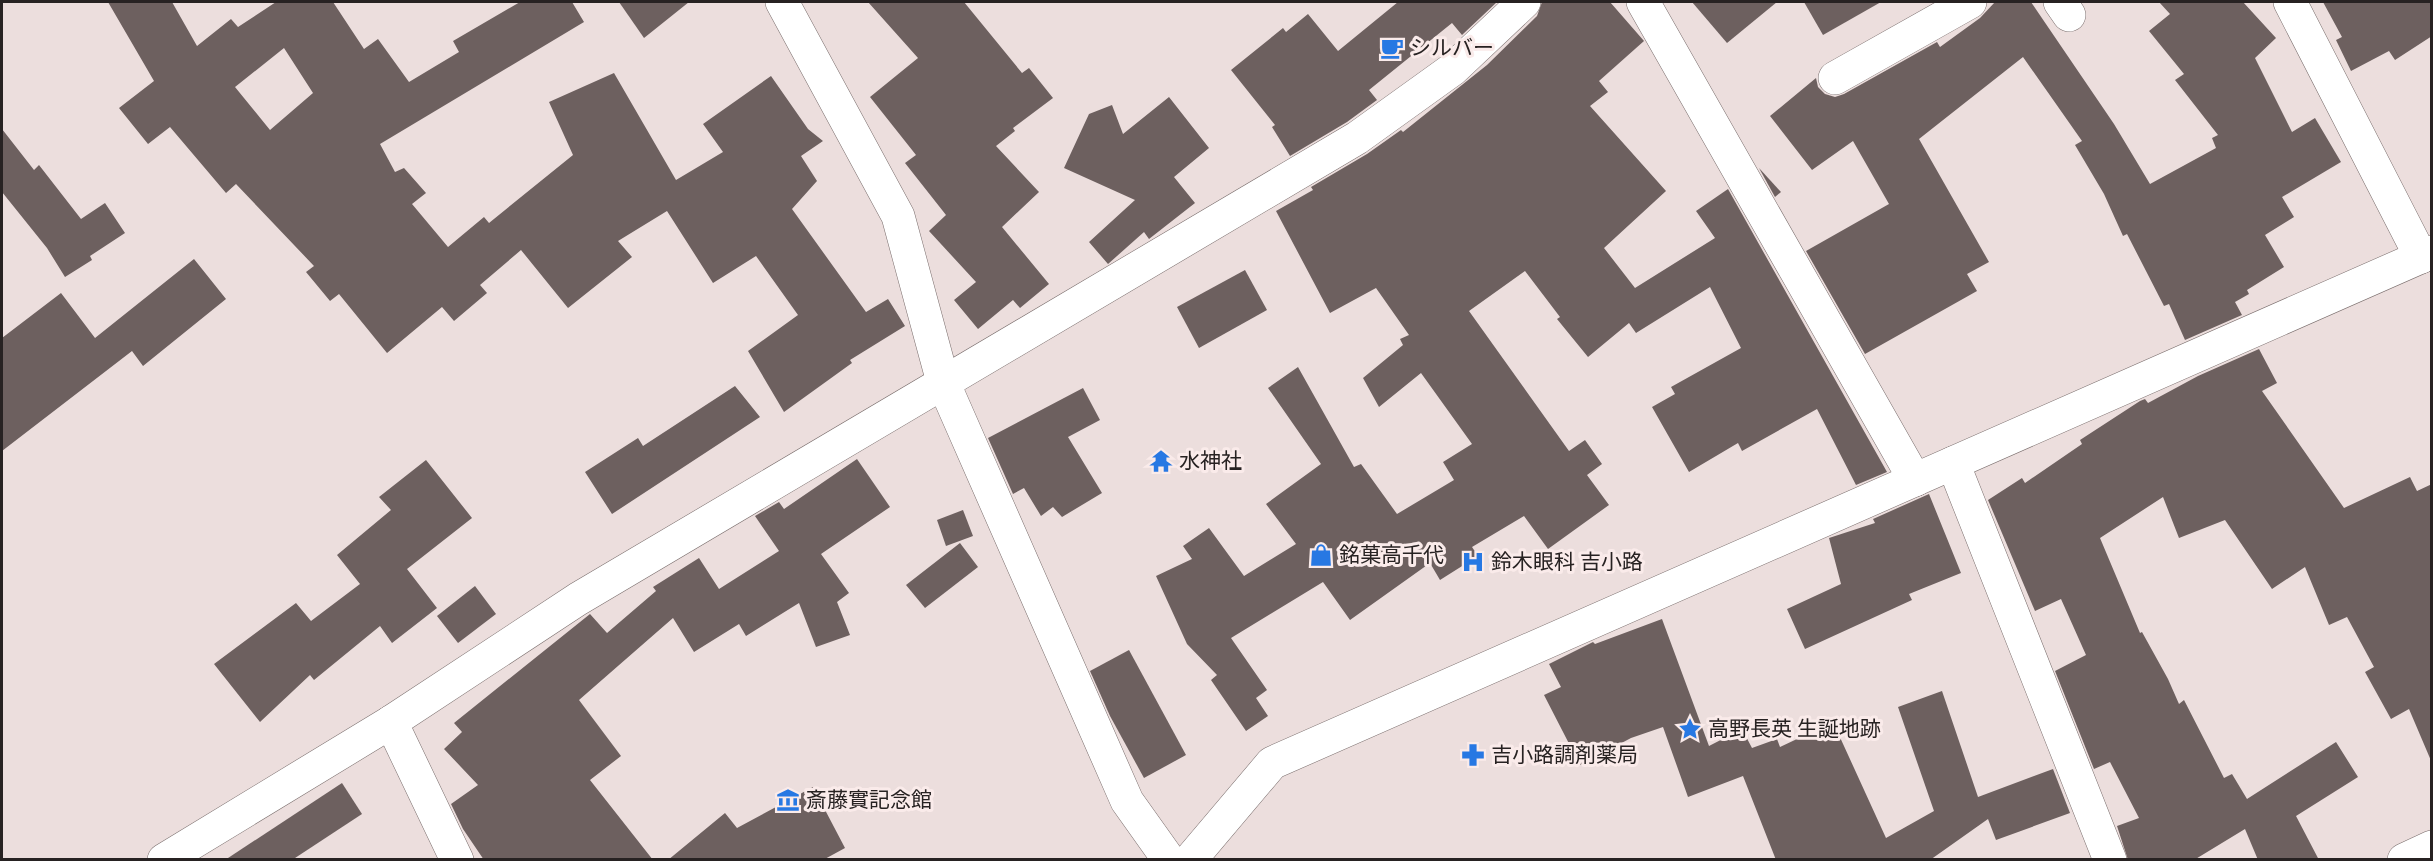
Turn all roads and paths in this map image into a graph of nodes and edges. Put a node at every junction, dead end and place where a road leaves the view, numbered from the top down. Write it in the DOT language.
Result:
graph roads {
  1 [pos="782,2"];
  2 [pos="1524,2"];
  3 [pos="1643,2"];
  4 [pos="1970,2"];
  5 [pos="2290,2"];
  6 [pos="1835,78"];
  7 [pos="2426,255"];
  8 [pos="943,382"];
  9 [pos="1953,463"];
  10 [pos="1915,480"];
  11 [pos="391,722"];
  12 [pos="2432,847"];
  13 [pos="164,860"];
  14 [pos="457,860"];
  15 [pos="1169,860"];
  16 [pos="1190,860"];
  17 [pos="2110,860"];
  18 [pos="2404,860"];
  1 -- 8 [label="street"];
  2 -- 8 [label="street"];
  3 -- 10 [label="street"];
  4 -- 6 [label="street"];
  5 -- 7 [label="street"];
  7 -- 9 [label="street"];
  8 -- 11 [label="street"];
  8 -- 15 [label="street"];
  9 -- 10 [label="street"];
  9 -- 17 [label="street"];
  10 -- 16 [label="street"];
  11 -- 13 [label="street"];
  11 -- 14 [label="street"];
  12 -- 18 [label="street"];
}
